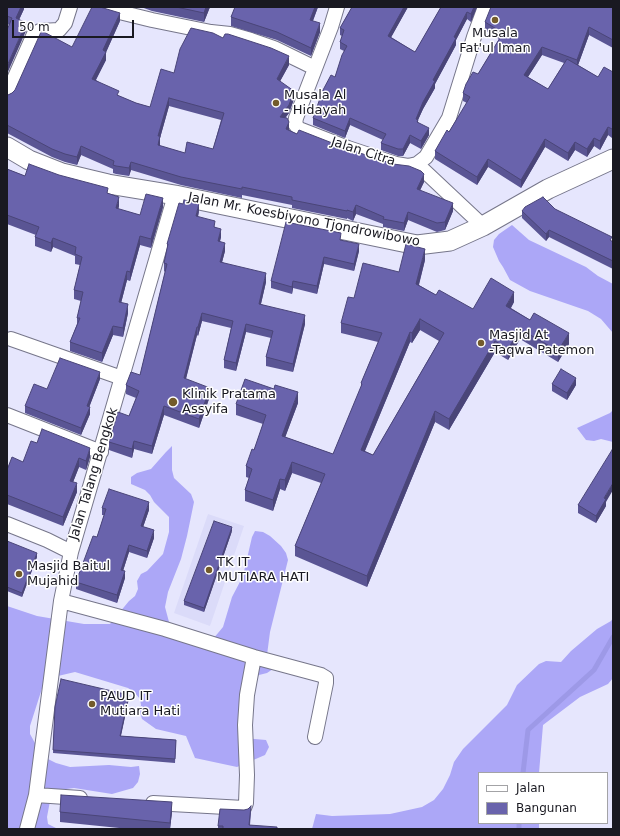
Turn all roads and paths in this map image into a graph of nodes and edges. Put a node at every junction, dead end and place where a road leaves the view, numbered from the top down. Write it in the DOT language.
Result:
graph roads {
  1 [pos="70,7"];
  2 [pos="99,7"];
  3 [pos="337,7"];
  4 [pos="485,7"];
  5 [pos="315,68"];
  6 [pos="7,95"];
  7 [pos="7,147"];
  8 [pos="613,159"];
  9 [pos="417,164"];
  10 [pos="175,195"];
  11 [pos="483,226"];
  12 [pos="11,339"];
  13 [pos="122,378"];
  14 [pos="7,415"];
  15 [pos="101,452"];
  16 [pos="7,524"];
  17 [pos="71,552"];
  18 [pos="61,601"];
  19 [pos="254,657"];
  20 [pos="315,737"];
  21 [pos="36,795"];
  22 [pos="91,799"];
  23 [pos="137,802"];
  24 [pos="27,829"];
  1 -- 6 [label="street"];
  2 -- 5 [label="street"];
  3 -- 5 [label="street"];
  4 -- 9 [label="street"];
  5 -- 9 [label="street, Jalan Citra"];
  7 -- 10 [label="main road, Jalan Mr. Koesbiyono Tjondrowibowo"];
  8 -- 11 [label="main road, Jalan Mr. Koesbiyono Tjondrowibowo"];
  9 -- 11 [label="street"];
  10 -- 11 [label="main road, Jalan Mr. Koesbiyono Tjondrowibowo"];
  10 -- 13 [label="street, Jalan Talang Bengkok"];
  12 -- 13 [label="street"];
  13 -- 15 [label="street, Jalan Talang Bengkok"];
  14 -- 15 [label="street"];
  15 -- 17 [label="street, Jalan Talang Bengkok"];
  16 -- 17 [label="street"];
  17 -- 18 [label="street, Jalan Talang Bengkok"];
  18 -- 19 [label="street"];
  18 -- 21 [label="street, Jalan Talang Bengkok"];
  19 -- 20 [label="street"];
  19 -- 23 [label="street"];
  21 -- 22 [label="street"];
  21 -- 24 [label="street, Jalan Talang Bengkok"];
}
